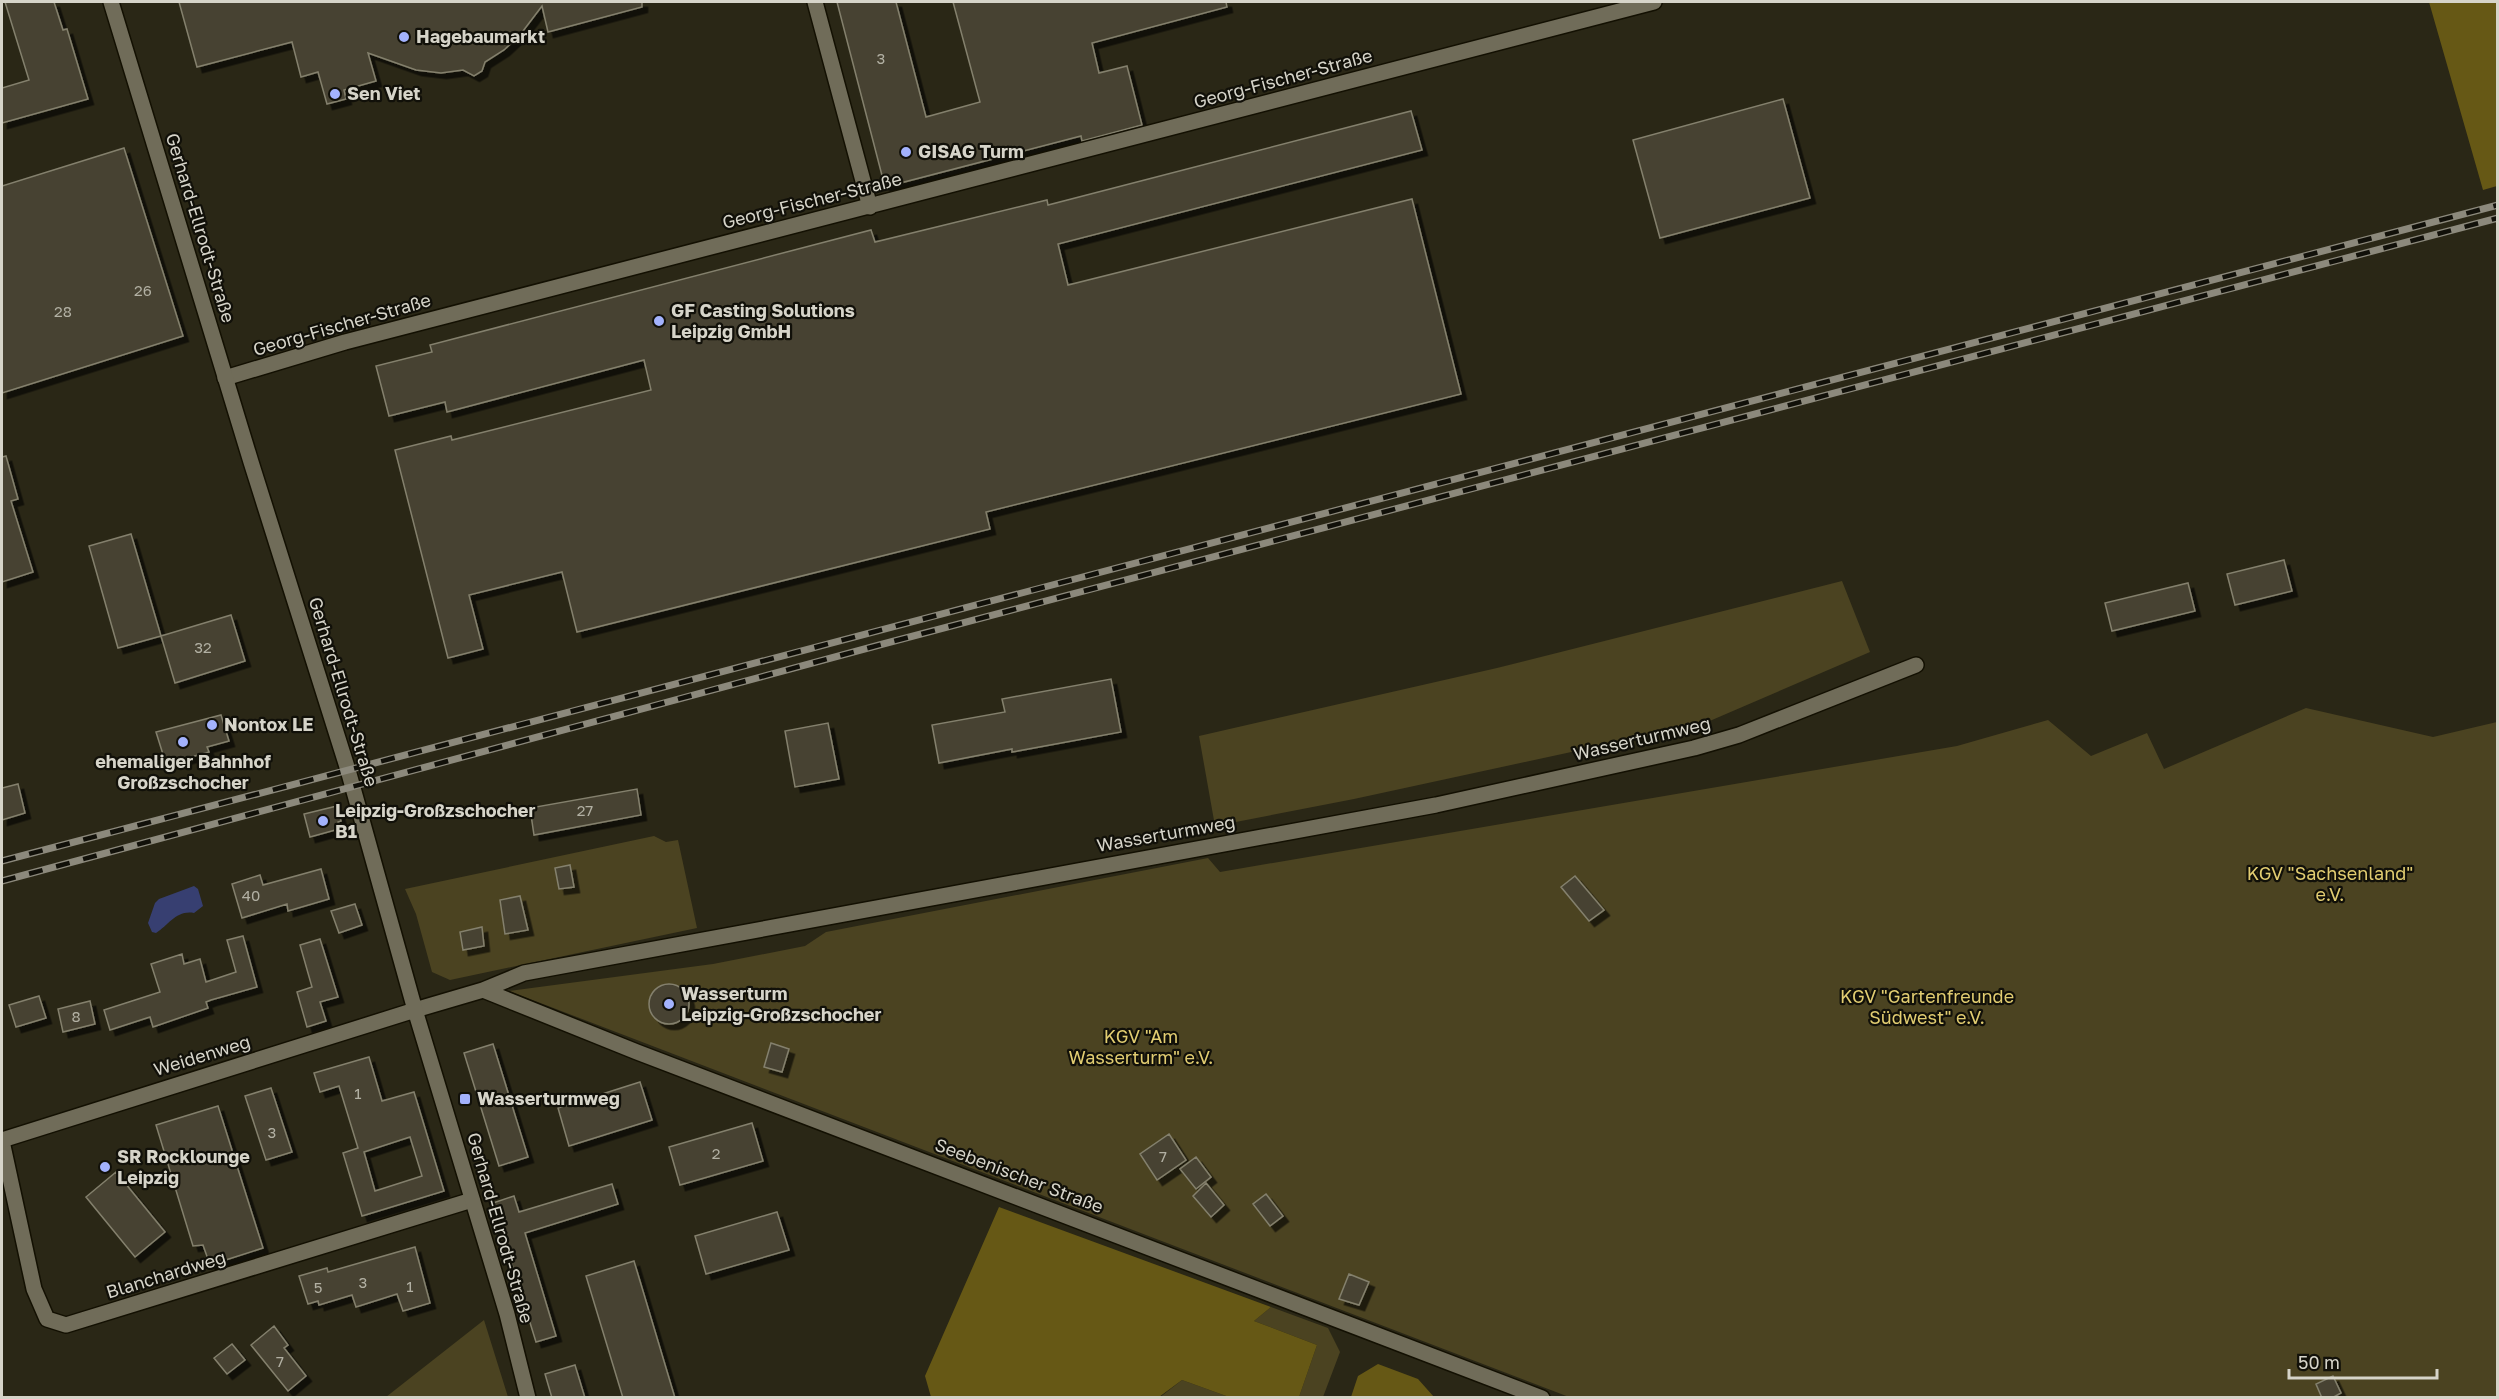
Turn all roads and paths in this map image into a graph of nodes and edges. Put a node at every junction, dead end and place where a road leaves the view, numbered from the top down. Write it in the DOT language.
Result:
graph roads {
  1 [pos="111,2"];
  2 [pos="815,2"];
  3 [pos="1654,2"];
  4 [pos="870,207"];
  5 [pos="225,378"];
  6 [pos="1916,665"];
  7 [pos="483,990"];
  8 [pos="415,1010"];
  9 [pos="2,1141"];
  10 [pos="472,1200"];
  11 [pos="528,1398"];
  12 [pos="1542,1398"];
  1 -- 5 [label="street, Gerhard-Ellrodt-Straße"];
  2 -- 4 [label="street"];
  3 -- 4 [label="street, Georg-Fischer-Straße"];
  4 -- 5 [label="street, Georg-Fischer-Straße"];
  5 -- 8 [label="street, Gerhard-Ellrodt-Straße"];
  6 -- 7 [label="street, Wasserturmweg"];
  7 -- 8 [label="street, Wasserturmweg"];
  7 -- 12 [label="street, Seebenischer Straße"];
  8 -- 9 [label="street, Weidenweg"];
  8 -- 10 [label="street, Gerhard-Ellrodt-Straße"];
  9 -- 10 [label="street, Blanchardweg"];
  10 -- 11 [label="street, Gerhard-Ellrodt-Straße"];
}
